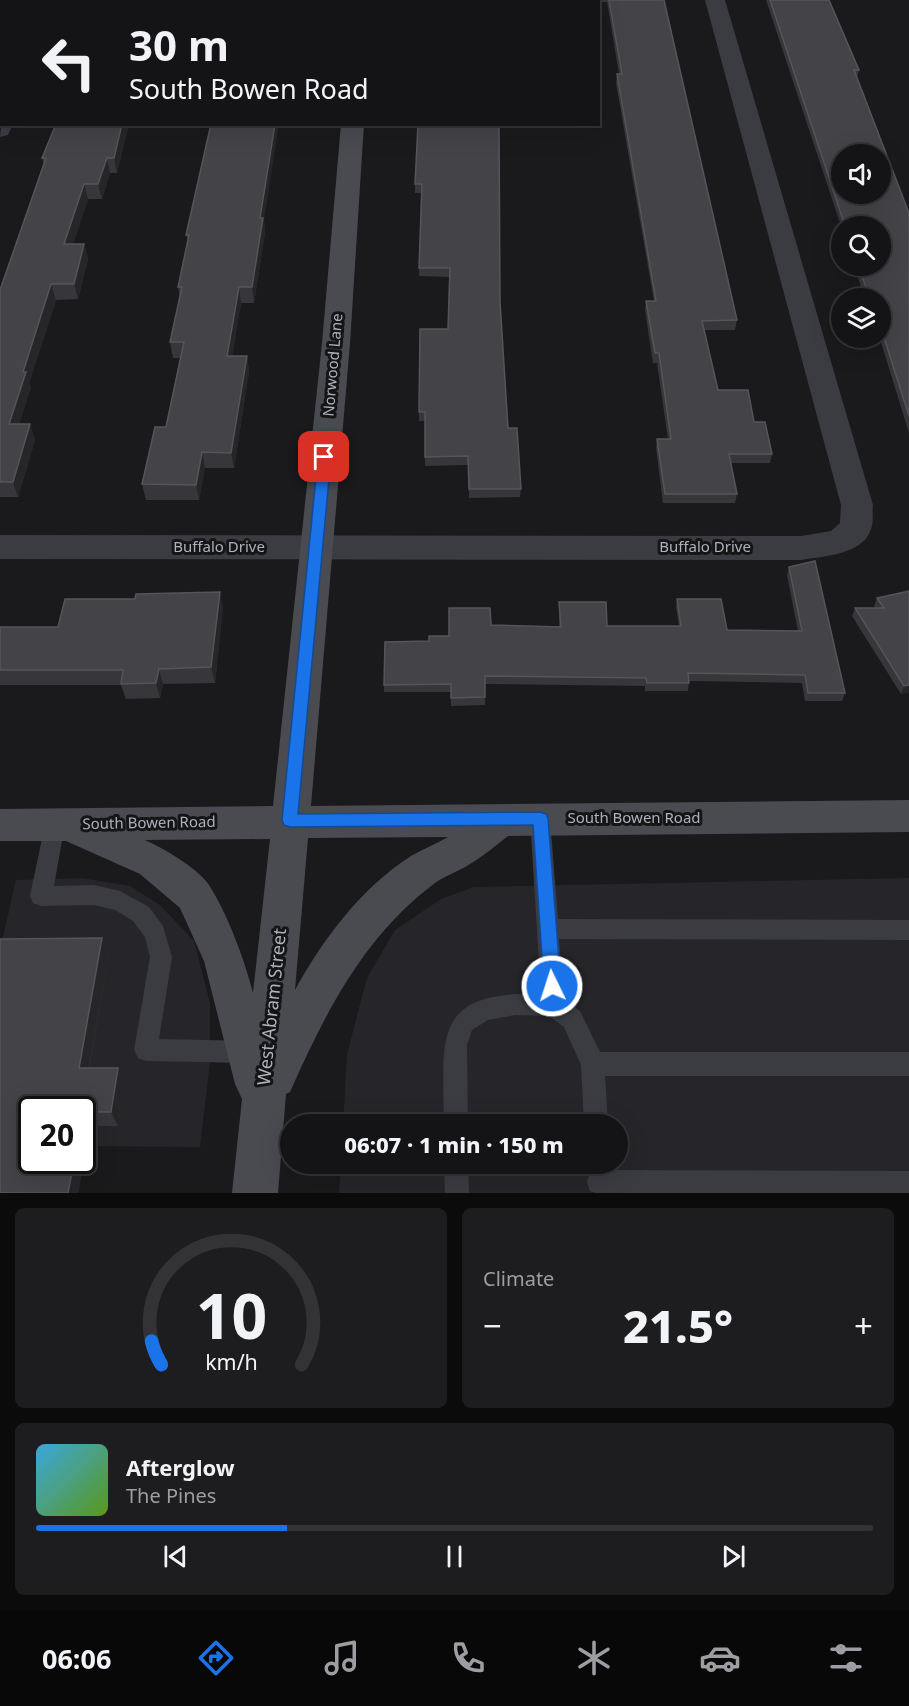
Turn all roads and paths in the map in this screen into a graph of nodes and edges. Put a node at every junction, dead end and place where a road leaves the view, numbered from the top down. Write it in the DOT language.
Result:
graph roads {
  1 [pos="715,0"];
  2 [pos="353,126"];
  3 [pos="0,547"];
  4 [pos="315,548"];
  5 [pos="909,816"];
  6 [pos="522,819"];
  7 [pos="290,820"];
  8 [pos="61,824"];
  9 [pos="0,825"];
  10 [pos="548,929"];
  11 [pos="909,930"];
  12 [pos="554,1005"];
  13 [pos="258,1052"];
  14 [pos="593,1064"];
  15 [pos="909,1064"];
  16 [pos="262,1106"];
  17 [pos="456,1114"];
  18 [pos="595,1114"];
  19 [pos="456,1174"];
  20 [pos="598,1180"];
  21 [pos="909,1183"];
  22 [pos="255,1193"];
  23 [pos="457,1193"];
  1 -- 4 [label="street, Buffalo Drive"];
  2 -- 4 [label="main road, Norwood Lane"];
  3 -- 4 [label="street, Buffalo Drive"];
  4 -- 7 [label="main road, Norwood Lane"];
  5 -- 6 [label="main road, South Bowen Road"];
  6 -- 7 [label="main road, South Bowen Road"];
  6 -- 10 [label="lane"];
  6 -- 16 [label="main road"];
  7 -- 8 [label="main road, South Bowen Road"];
  7 -- 13 [label="main road, West Abram Street"];
  8 -- 9 [label="main road, South Bowen Road"];
  8 -- 13 [label="main road"];
  8 -- 13 [label="lane"];
  10 -- 11 [label="lane"];
  10 -- 12 [label="lane"];
  12 -- 14 [label="lane"];
  12 -- 17 [label="lane"];
  13 -- 16 [label="main road, West Abram Street"];
  14 -- 15 [label="lane"];
  14 -- 18 [label="lane"];
  16 -- 22 [label="main road, West Abram Street"];
  19 -- 23 [label="lane"];
  20 -- 21 [label="lane"];
}
